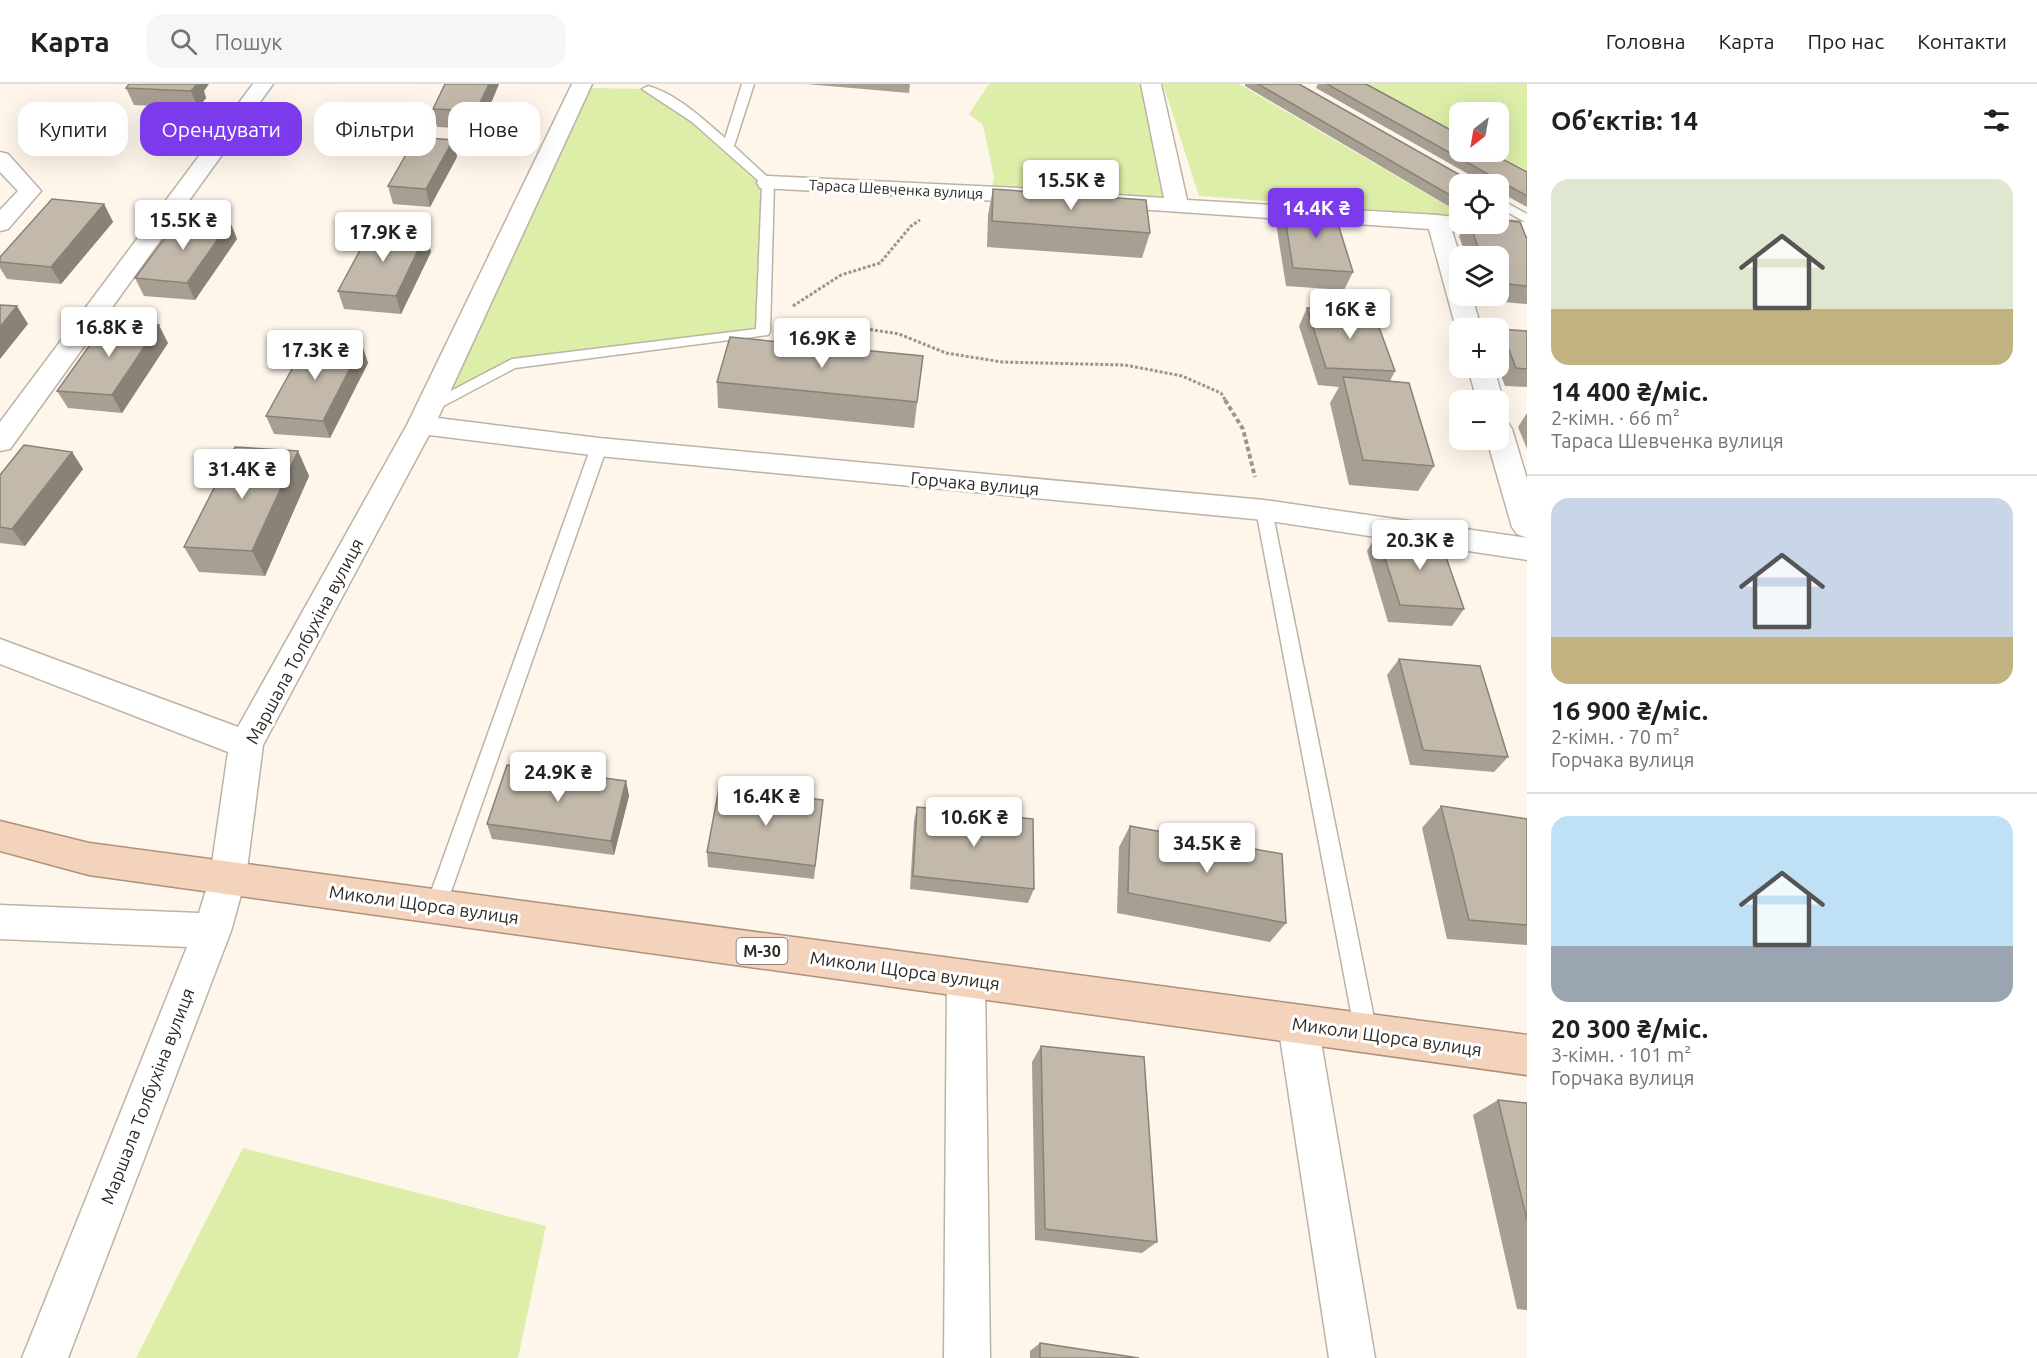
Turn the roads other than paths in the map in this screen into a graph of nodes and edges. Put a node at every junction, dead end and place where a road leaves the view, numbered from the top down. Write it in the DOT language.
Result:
graph roads {
  1 [pos="263,84"];
  2 [pos="582,84"];
  3 [pos="748,84"];
  4 [pos="1151,84"];
  5 [pos="648,89"];
  6 [pos="728,148"];
  7 [pos="0,159"];
  8 [pos="768,183"];
  9 [pos="1178,206"];
  10 [pos="1509,208"];
  11 [pos="1527,219"];
  12 [pos="1438,222"];
  13 [pos="0,224"];
  14 [pos="1527,230"];
  15 [pos="1466,318"];
  16 [pos="425,417"];
  17 [pos="0,442"];
  18 [pos="598,447"];
  19 [pos="1504,450"];
  20 [pos="1263,510"];
  21 [pos="1527,527"];
  22 [pos="1527,549"];
  23 [pos="0,651"];
  24 [pos="246,744"];
  25 [pos="0,836"];
  26 [pos="228,878"];
  27 [pos="436,906"];
  28 [pos="0,922"];
  29 [pos="212,931"];
  30 [pos="966,978"];
  31 [pos="1298,1024"];
  32 [pos="1366,1033"];
  33 [pos="1527,1055"];
  34 [pos="45,1358"];
  35 [pos="967,1358"];
  36 [pos="1352,1358"];
  1 -- 17 [label="street"];
  2 -- 16 [label="street, Маршала Толбухіна вулиця"];
  3 -- 6 [label="lane"];
  4 -- 9 [label="street"];
  5 -- 6 [label="lane"];
  6 -- 8 [label="lane"];
  7 -- 13 [label="street"];
  8 -- 9 [label="street, Тараса Шевченка вулиця"];
  8 -- 16 [label="lane"];
  9 -- 12 [label="street, Тараса Шевченка вулиця"];
  10 -- 11 [label="lane"];
  12 -- 14 [label="street, Тараса Шевченка вулиця"];
  12 -- 15 [label="street"];
  16 -- 18 [label="street, Горчака вулиця"];
  16 -- 24 [label="street, Маршала Толбухіна вулиця"];
  18 -- 20 [label="street, Горчака вулиця"];
  18 -- 27 [label="lane"];
  19 -- 21 [label="street"];
  20 -- 22 [label="street, Горчака вулиця"];
  20 -- 32 [label="lane"];
  23 -- 24 [label="street"];
  24 -- 26 [label="street, Маршала Толбухіна вулиця"];
  25 -- 26 [label="highway, Миколи Щорса вулиця / М-30"];
  26 -- 27 [label="highway, Миколи Щорса вулиця / М-30"];
  26 -- 29 [label="street, Маршала Толбухіна вулиця"];
  27 -- 30 [label="highway, Миколи Щорса вулиця / М-30"];
  28 -- 29 [label="street"];
  29 -- 34 [label="street, Маршала Толбухіна вулиця"];
  30 -- 31 [label="highway, Миколи Щорса вулиця / М-30"];
  30 -- 35 [label="street"];
  31 -- 32 [label="highway, Миколи Щорса вулиця / М-30"];
  31 -- 36 [label="street"];
  32 -- 33 [label="highway, Миколи Щорса вулиця / М-30"];
}
